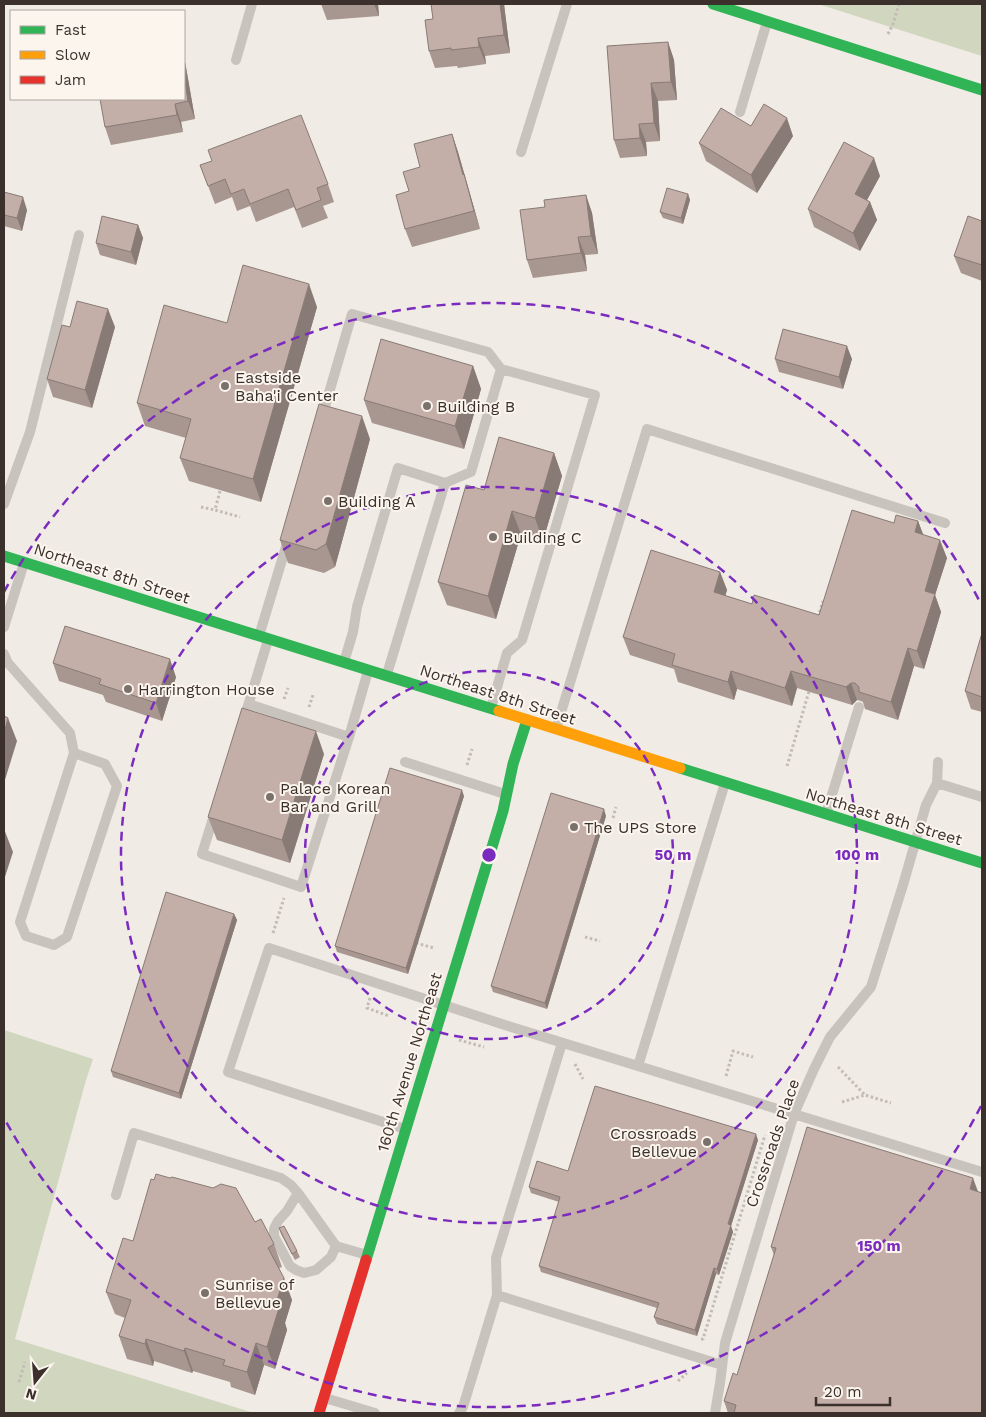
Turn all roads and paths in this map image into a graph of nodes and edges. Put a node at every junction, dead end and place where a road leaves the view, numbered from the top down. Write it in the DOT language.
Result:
graph roads {
  1 [pos="252,4"];
  2 [pos="567,4"];
  3 [pos="713,4"];
  4 [pos="767,21"];
  5 [pos="236,60"];
  6 [pos="982,90"];
  7 [pos="740,112"];
  8 [pos="521,152"];
  9 [pos="79,235"];
  10 [pos="501,369"];
  11 [pos="320,427"];
  12 [pos="445,483"];
  13 [pos="220,490"];
  14 [pos="4,504"];
  15 [pos="201,508"];
  16 [pos="215,510"];
  17 [pos="240,517"];
  18 [pos="945,523"];
  19 [pos="290,530"];
  20 [pos="4,556"];
  21 [pos="25,562"];
  22 [pos="823,601"];
  23 [pos="817,620"];
  24 [pos="4,627"];
  25 [pos="264,638"];
  26 [pos="4,654"];
  27 [pos="343,662"];
  28 [pos="368,671"];
  29 [pos="386,676"];
  30 [pos="812,683"];
  31 [pos="249,704"];
  32 [pos="859,707"];
  33 [pos="490,709"];
  34 [pos="527,720"];
  35 [pos="556,730"];
  36 [pos="240,732"];
  37 [pos="349,737"];
  38 [pos="472,749"];
  39 [pos="74,754"];
  40 [pos="405,762"];
  41 [pos="938,762"];
  42 [pos="787,766"];
  43 [pos="466,768"];
  44 [pos="725,783"];
  45 [pos="937,783"];
  46 [pos="506,794"];
  47 [pos="982,797"];
  48 [pos="219,798"];
  49 [pos="616,807"];
  50 [pos="825,815"];
  51 [pos="613,818"];
  52 [pos="916,843"];
  53 [pos="982,863"];
  54 [pos="281,907"];
  55 [pos="274,929"];
  56 [pos="585,937"];
  57 [pos="414,942"];
  58 [pos="600,942"];
  59 [pos="440,949"];
  60 [pos="373,990"];
  61 [pos="444,1005"];
  62 [pos="390,1016"];
  63 [pos="562,1043"];
  64 [pos="753,1057"];
  65 [pos="638,1066"];
  66 [pos="838,1067"];
  67 [pos="726,1076"];
  68 [pos="865,1095"];
  69 [pos="842,1102"];
  70 [pos="891,1103"];
  71 [pos="794,1114"];
  72 [pos="406,1129"];
  73 [pos="765,1135"];
  74 [pos="982,1172"];
  75 [pos="298,1193"];
  76 [pos="116,1195"];
  77 [pos="336,1246"];
  78 [pos="368,1255"];
  79 [pos="497,1295"];
  80 [pos="696,1340"];
  81 [pos="25,1362"];
  82 [pos="722,1365"];
  83 [pos="19,1382"];
  84 [pos="324,1398"];
  85 [pos="319,1413"];
  86 [pos="375,1413"];
  87 [pos="459,1413"];
  88 [pos="715,1413"];
  1 -- 5 [label="lane"];
  2 -- 8 [label="lane"];
  3 -- 4 [label="main road"];
  4 -- 6 [label="main road"];
  4 -- 7 [label="lane"];
  9 -- 14 [label="lane"];
  10 -- 11 [label="lane"];
  10 -- 12 [label="lane"];
  10 -- 33 [label="lane"];
  12 -- 27 [label="lane"];
  12 -- 29 [label="lane"];
  13 -- 16 [label="path"];
  15 -- 16 [label="path"];
  16 -- 17 [label="path"];
  18 -- 35 [label="lane"];
  19 -- 25 [label="lane"];
  20 -- 21 [label="main road, Northeast 8th Street"];
  21 -- 24 [label="lane"];
  21 -- 25 [label="main road, Northeast 8th Street"];
  22 -- 23 [label="path"];
  25 -- 27 [label="main road, Northeast 8th Street"];
  25 -- 31 [label="lane"];
  26 -- 39 [label="lane"];
  27 -- 28 [label="main road, Northeast 8th Street"];
  28 -- 29 [label="main road, Northeast 8th Street"];
  28 -- 37 [label="lane"];
  29 -- 33 [label="main road, Northeast 8th Street"];
  30 -- 42 [label="path"];
  31 -- 36 [label="lane"];
  31 -- 37 [label="lane"];
  32 -- 50 [label="lane"];
  33 -- 34 [label="main road, Northeast 8th Street"];
  34 -- 35 [label="main road, Northeast 8th Street"];
  34 -- 46 [label="main road, 160th Avenue Northeast"];
  35 -- 44 [label="main road, Northeast 8th Street"];
  37 -- 48 [label="lane"];
  38 -- 43 [label="path"];
  39 -- 39 [label="lane"];
  40 -- 46 [label="lane"];
  41 -- 45 [label="lane"];
  44 -- 50 [label="main road, Northeast 8th Street"];
  44 -- 65 [label="lane"];
  45 -- 47 [label="lane"];
  45 -- 52 [label="lane, Crossroads Place"];
  46 -- 61 [label="main road, 160th Avenue Northeast"];
  49 -- 51 [label="path"];
  50 -- 52 [label="main road, Northeast 8th Street"];
  52 -- 53 [label="main road, Northeast 8th Street"];
  52 -- 71 [label="lane, Crossroads Place"];
  54 -- 55 [label="path"];
  56 -- 58 [label="path"];
  57 -- 59 [label="path"];
  60 -- 62 [label="path"];
  61 -- 63 [label="lane"];
  61 -- 72 [label="main road, 160th Avenue Northeast"];
  61 -- 72 [label="lane"];
  63 -- 65 [label="lane"];
  63 -- 79 [label="lane"];
  64 -- 67 [label="path"];
  65 -- 71 [label="lane"];
  66 -- 68 [label="path"];
  68 -- 69 [label="path"];
  68 -- 70 [label="path"];
  71 -- 74 [label="lane"];
  71 -- 82 [label="lane, Crossroads Place"];
  72 -- 78 [label="main road, 160th Avenue Northeast"];
  73 -- 80 [label="path"];
  75 -- 76 [label="lane"];
  75 -- 77 [label="lane"];
  75 -- 77 [label="lane"];
  77 -- 78 [label="lane"];
  78 -- 84 [label="main road, 160th Avenue Northeast"];
  79 -- 82 [label="lane"];
  79 -- 87 [label="lane"];
  81 -- 83 [label="path"];
  82 -- 88 [label="lane, Crossroads Place"];
  84 -- 85 [label="main road, 160th Avenue Northeast"];
  84 -- 86 [label="lane"];
}
